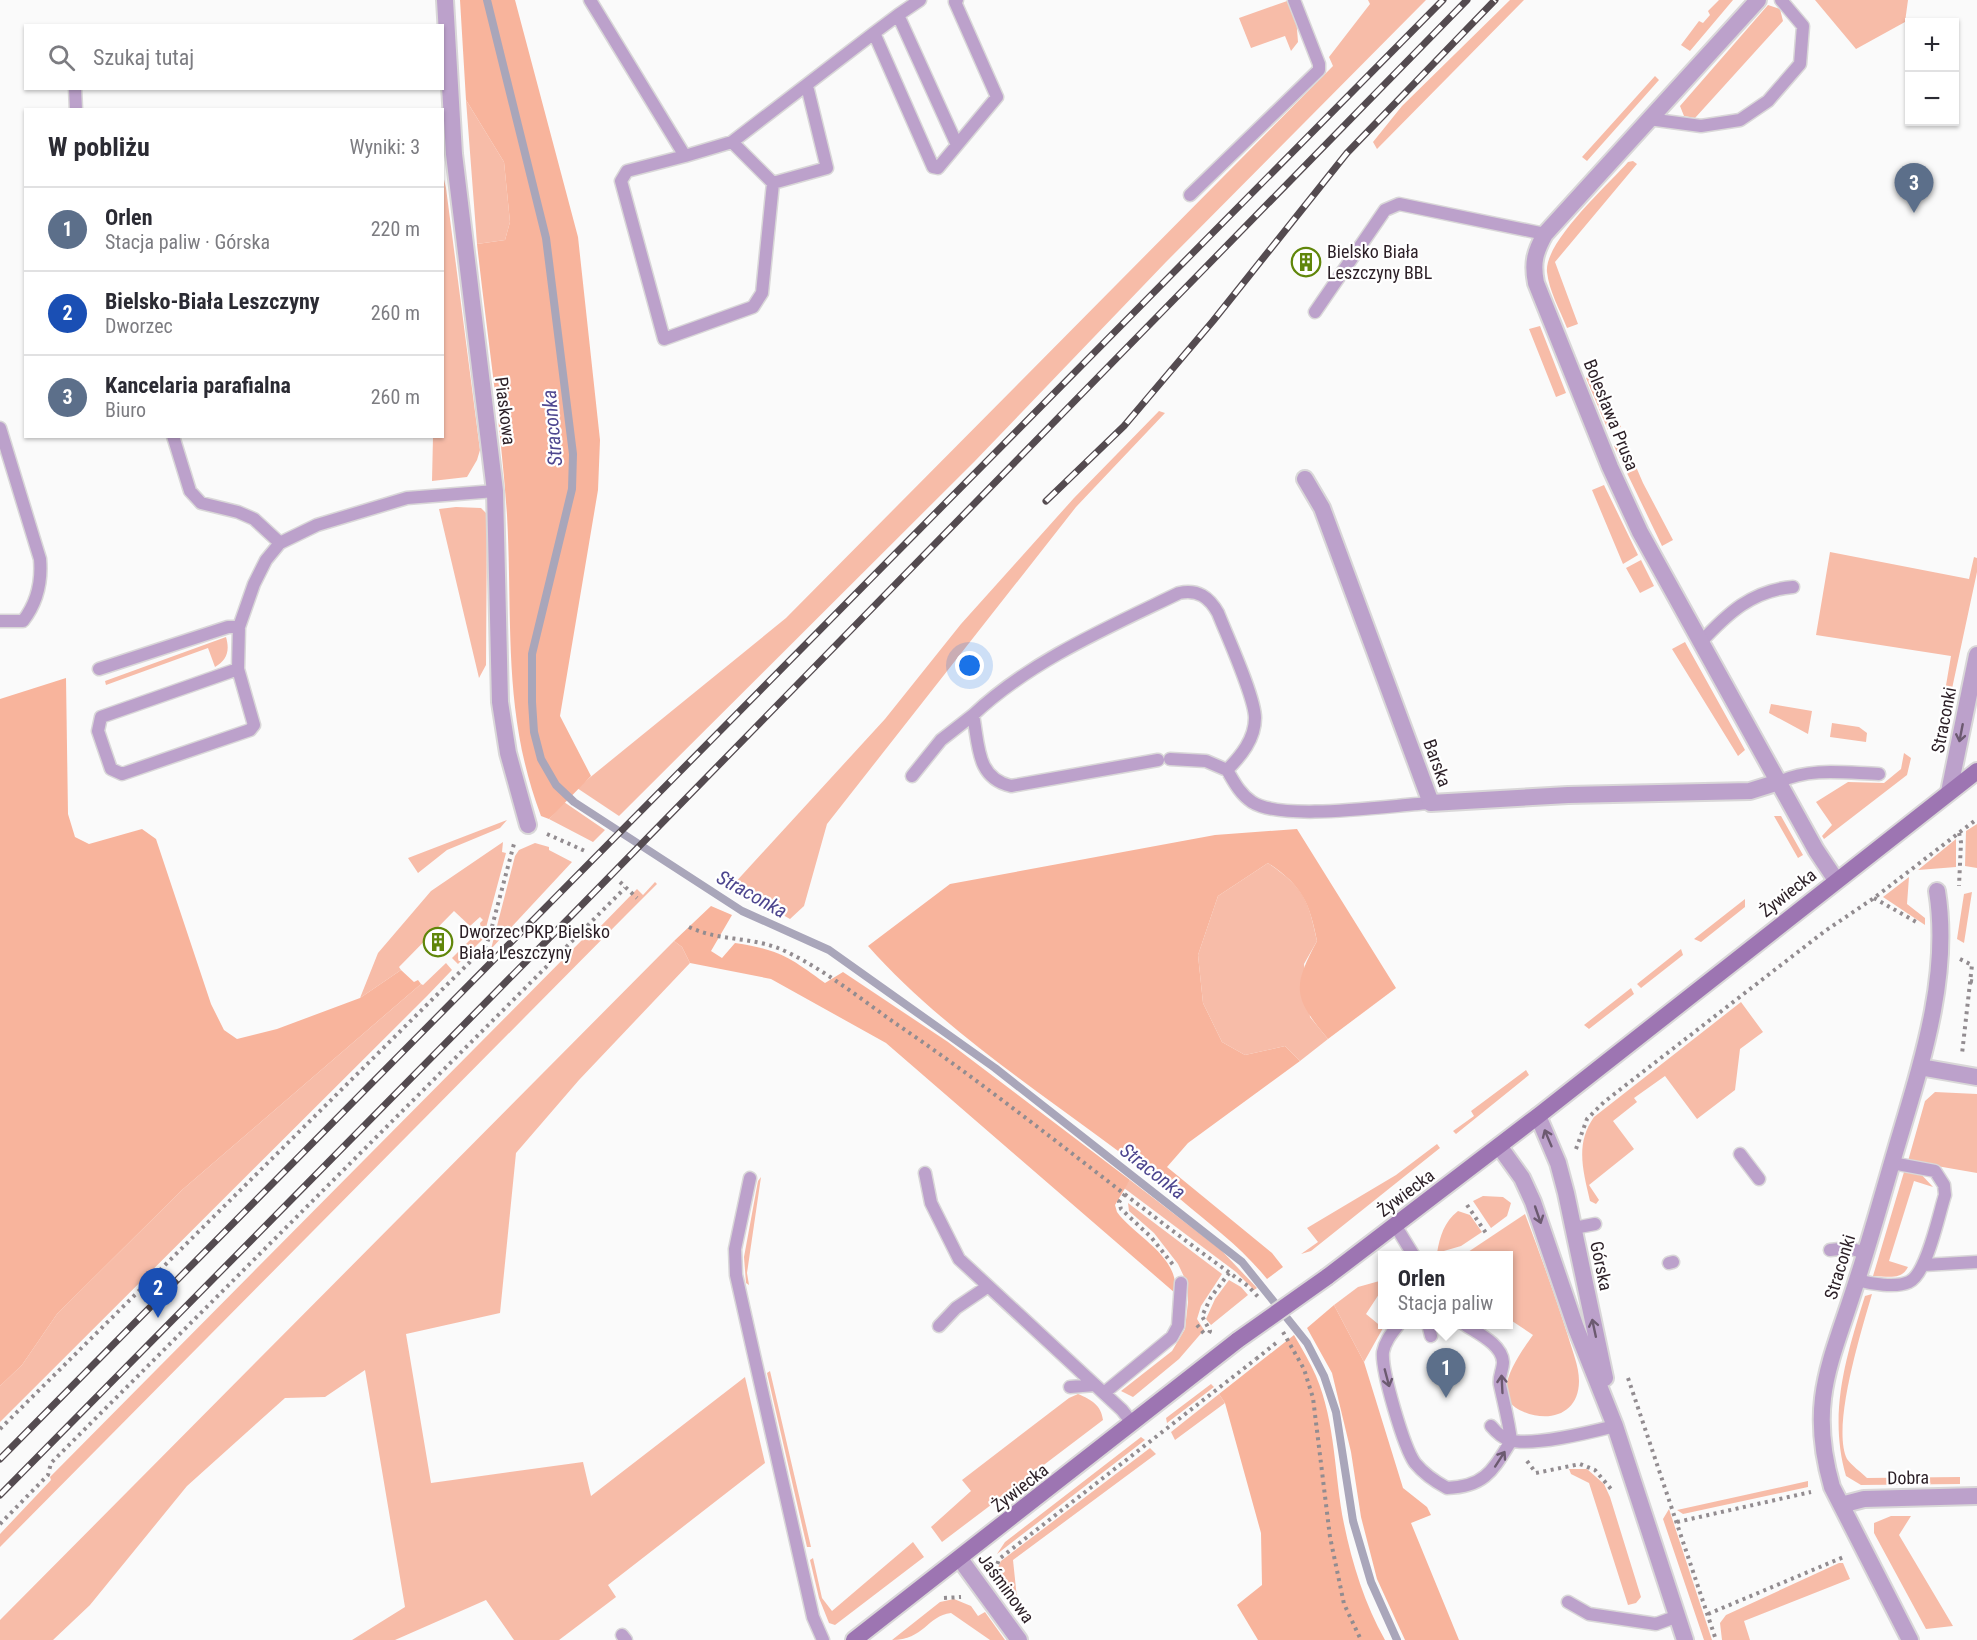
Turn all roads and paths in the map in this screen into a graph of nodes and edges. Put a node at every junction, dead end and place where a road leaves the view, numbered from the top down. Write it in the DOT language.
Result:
graph roads {
  1 [pos="445,0"];
  2 [pos="590,0"];
  3 [pos="920,0"];
  4 [pos="1294,0"];
  5 [pos="1758,0"];
  6 [pos="1780,0"];
  7 [pos="954,1"];
  8 [pos="898,15"];
  9 [pos="874,33"];
  10 [pos="807,87"];
  11 [pos="75,90"];
  12 [pos="76,108"];
  13 [pos="1649,119"];
  14 [pos="732,142"];
  15 [pos="957,145"];
  16 [pos="448,154"];
  17 [pos="685,156"];
  18 [pos="772,183"];
  19 [pos="1190,195"];
  20 [pos="1545,234"];
  21 [pos="1315,312"];
  22 [pos="0,428"];
  23 [pos="174,438"];
  24 [pos="1305,479"];
  25 [pos="495,491"];
  26 [pos="280,543"];
  27 [pos="1793,587"];
  28 [pos="0,621"];
  29 [pos="239,627"];
  30 [pos="1700,643"];
  31 [pos="1977,655"];
  32 [pos="99,669"];
  33 [pos="237,669"];
  34 [pos="973,715"];
  35 [pos="1227,770"];
  36 [pos="1977,771"];
  37 [pos="1879,774"];
  38 [pos="912,776"];
  39 [pos="1779,782"];
  40 [pos="1949,792"];
  41 [pos="1431,803"];
  42 [pos="1977,819"];
  43 [pos="528,825"];
  44 [pos="515,840"];
  45 [pos="585,851"];
  46 [pos="1836,880"];
  47 [pos="620,882"];
  48 [pos="625,888"];
  49 [pos="1937,891"];
  50 [pos="637,898"];
  51 [pos="1874,898"];
  52 [pos="689,927"];
  53 [pos="1940,940"];
  54 [pos="1970,981"];
  55 [pos="1977,982"];
  56 [pos="1920,1067"];
  57 [pos="1959,1076"];
  58 [pos="1977,1077"];
  59 [pos="1538,1116"];
  60 [pos="1499,1146"];
  61 [pos="1740,1154"];
  62 [pos="1577,1160"];
  63 [pos="1892,1162"];
  64 [pos="925,1173"];
  65 [pos="750,1178"];
  66 [pos="1759,1179"];
  67 [pos="1125,1194"];
  68 [pos="1467,1205"];
  69 [pos="1595,1224"];
  70 [pos="1395,1225"];
  71 [pos="1574,1228"];
  72 [pos="1486,1233"];
  73 [pos="1830,1250"];
  74 [pos="1411,1251"];
  75 [pos="1865,1253"];
  76 [pos="1977,1262"];
  77 [pos="1924,1264"];
  78 [pos="1230,1274"];
  79 [pos="1857,1280"];
  80 [pos="1182,1283"];
  81 [pos="987,1287"];
  82 [pos="1265,1304"];
  83 [pos="939,1326"];
  84 [pos="1281,1329"];
  85 [pos="1395,1329"];
  86 [pos="1471,1329"];
  87 [pos="1210,1331"];
  88 [pos="1256,1359"];
  89 [pos="1624,1367"];
  90 [pos="1070,1387"];
  91 [pos="1100,1389"];
  92 [pos="1133,1424"];
  93 [pos="1491,1426"];
  94 [pos="1615,1426"];
  95 [pos="0,1429"];
  96 [pos="1511,1441"];
  97 [pos="1832,1487"];
  98 [pos="1977,1496"];
  99 [pos="1615,1497"];
  100 [pos="1841,1505"];
  101 [pos="1677,1522"];
  102 [pos="0,1524"];
  103 [pos="1863,1549"];
  104 [pos="960,1559"];
  105 [pos="994,1574"];
  106 [pos="939,1599"];
  107 [pos="969,1601"];
  108 [pos="1568,1602"];
  109 [pos="1708,1614"];
  110 [pos="1677,1616"];
  111 [pos="823,1640"];
  112 [pos="854,1640"];
  113 [pos="1019,1640"];
  114 [pos="1361,1640"];
  115 [pos="1685,1640"];
  116 [pos="1716,1640"];
  117 [pos="1910,1640"];
  1 -- 16 [label="street, Piaskowa"];
  2 -- 17 [label="lane"];
  3 -- 8 [label="lane"];
  4 -- 19 [label="lane"];
  5 -- 13 [label="street, Bolesława Prusa"];
  6 -- 13 [label="lane"];
  7 -- 15 [label="lane"];
  8 -- 9 [label="lane"];
  8 -- 15 [label="lane"];
  9 -- 10 [label="lane"];
  9 -- 15 [label="lane"];
  10 -- 14 [label="lane"];
  10 -- 18 [label="lane"];
  11 -- 12 [label="lane"];
  13 -- 20 [label="street, Bolesława Prusa"];
  14 -- 17 [label="lane"];
  14 -- 18 [label="lane"];
  16 -- 25 [label="street, Piaskowa"];
  17 -- 18 [label="lane"];
  20 -- 21 [label="lane"];
  20 -- 30 [label="street, Bolesława Prusa"];
  22 -- 28 [label="lane"];
  23 -- 26 [label="lane"];
  24 -- 41 [label="street, Barska"];
  25 -- 26 [label="lane"];
  25 -- 43 [label="street, Piaskowa"];
  26 -- 29 [label="lane"];
  27 -- 30 [label="lane"];
  29 -- 32 [label="lane"];
  29 -- 33 [label="lane"];
  30 -- 39 [label="street, Bolesława Prusa"];
  31 -- 40 [label="street, Straconki, one-way"];
  33 -- 33 [label="lane"];
  34 -- 35 [label="lane"];
  34 -- 35 [label="lane"];
  34 -- 38 [label="lane"];
  35 -- 41 [label="lane"];
  36 -- 40 [label="main road, Żywiecka"];
  37 -- 39 [label="lane"];
  39 -- 41 [label="street, Barska"];
  39 -- 46 [label="street, Bolesława Prusa"];
  40 -- 46 [label="main road, Żywiecka"];
  42 -- 51 [label="path"];
  43 -- 45 [label="path"];
  44 -- 95 [label="path"];
  46 -- 59 [label="main road, Żywiecka"];
  47 -- 48 [label="path"];
  48 -- 50 [label="path"];
  48 -- 102 [label="path"];
  49 -- 53 [label="street, Straconki"];
  51 -- 53 [label="path"];
  51 -- 62 [label="path"];
  52 -- 67 [label="path"];
  53 -- 54 [label="path"];
  53 -- 56 [label="street, Straconki"];
  54 -- 55 [label="path"];
  54 -- 57 [label="path"];
  56 -- 57 [label="street"];
  56 -- 63 [label="street, Straconki"];
  57 -- 58 [label="street"];
  59 -- 60 [label="main road, Żywiecka"];
  71 -- 59 [label="street, Górska, one-way"];
  60 -- 70 [label="main road, Żywiecka"];
  60 -- 94 [label="street, Górska, one-way"];
  61 -- 66 [label="lane"];
  63 -- 75 [label="street, Straconki"];
  63 -- 77 [label="lane"];
  64 -- 81 [label="lane"];
  65 -- 111 [label="lane"];
  67 -- 78 [label="path"];
  67 -- 80 [label="path"];
  68 -- 72 [label="path"];
  69 -- 71 [label="lane"];
  70 -- 74 [label="lane"];
  70 -- 92 [label="main road, Żywiecka, bridge"];
  94 -- 71 [label="street, Górska, one-way"];
  73 -- 75 [label="lane"];
  75 -- 79 [label="street, Straconki"];
  76 -- 77 [label="lane"];
  77 -- 79 [label="lane"];
  78 -- 82 [label="path"];
  78 -- 87 [label="path"];
  79 -- 97 [label="street, Straconki"];
  80 -- 91 [label="lane"];
  81 -- 83 [label="lane"];
  81 -- 91 [label="lane"];
  84 -- 114 [label="path"];
  85 -- 96 [label="lane, one-way"];
  96 -- 86 [label="lane, one-way"];
  88 -- 105 [label="path"];
  89 -- 101 [label="path"];
  90 -- 91 [label="lane"];
  91 -- 92 [label="lane"];
  92 -- 104 [label="main road, Żywiecka"];
  93 -- 96 [label="lane"];
  94 -- 96 [label="lane"];
  94 -- 110 [label="street, Górska"];
  96 -- 99 [label="path"];
  97 -- 100 [label="street, Straconki"];
  97 -- 101 [label="path"];
  98 -- 100 [label="street, Dobra"];
  100 -- 103 [label="street, Straconki"];
  101 -- 109 [label="path"];
  103 -- 109 [label="path"];
  103 -- 117 [label="street, Straconki"];
  104 -- 112 [label="main road, Żywiecka"];
  104 -- 113 [label="street, Jaśminowa"];
  106 -- 107 [label="path"];
  108 -- 110 [label="lane"];
  109 -- 116 [label="path"];
  110 -- 115 [label="street, Górska"];
}
